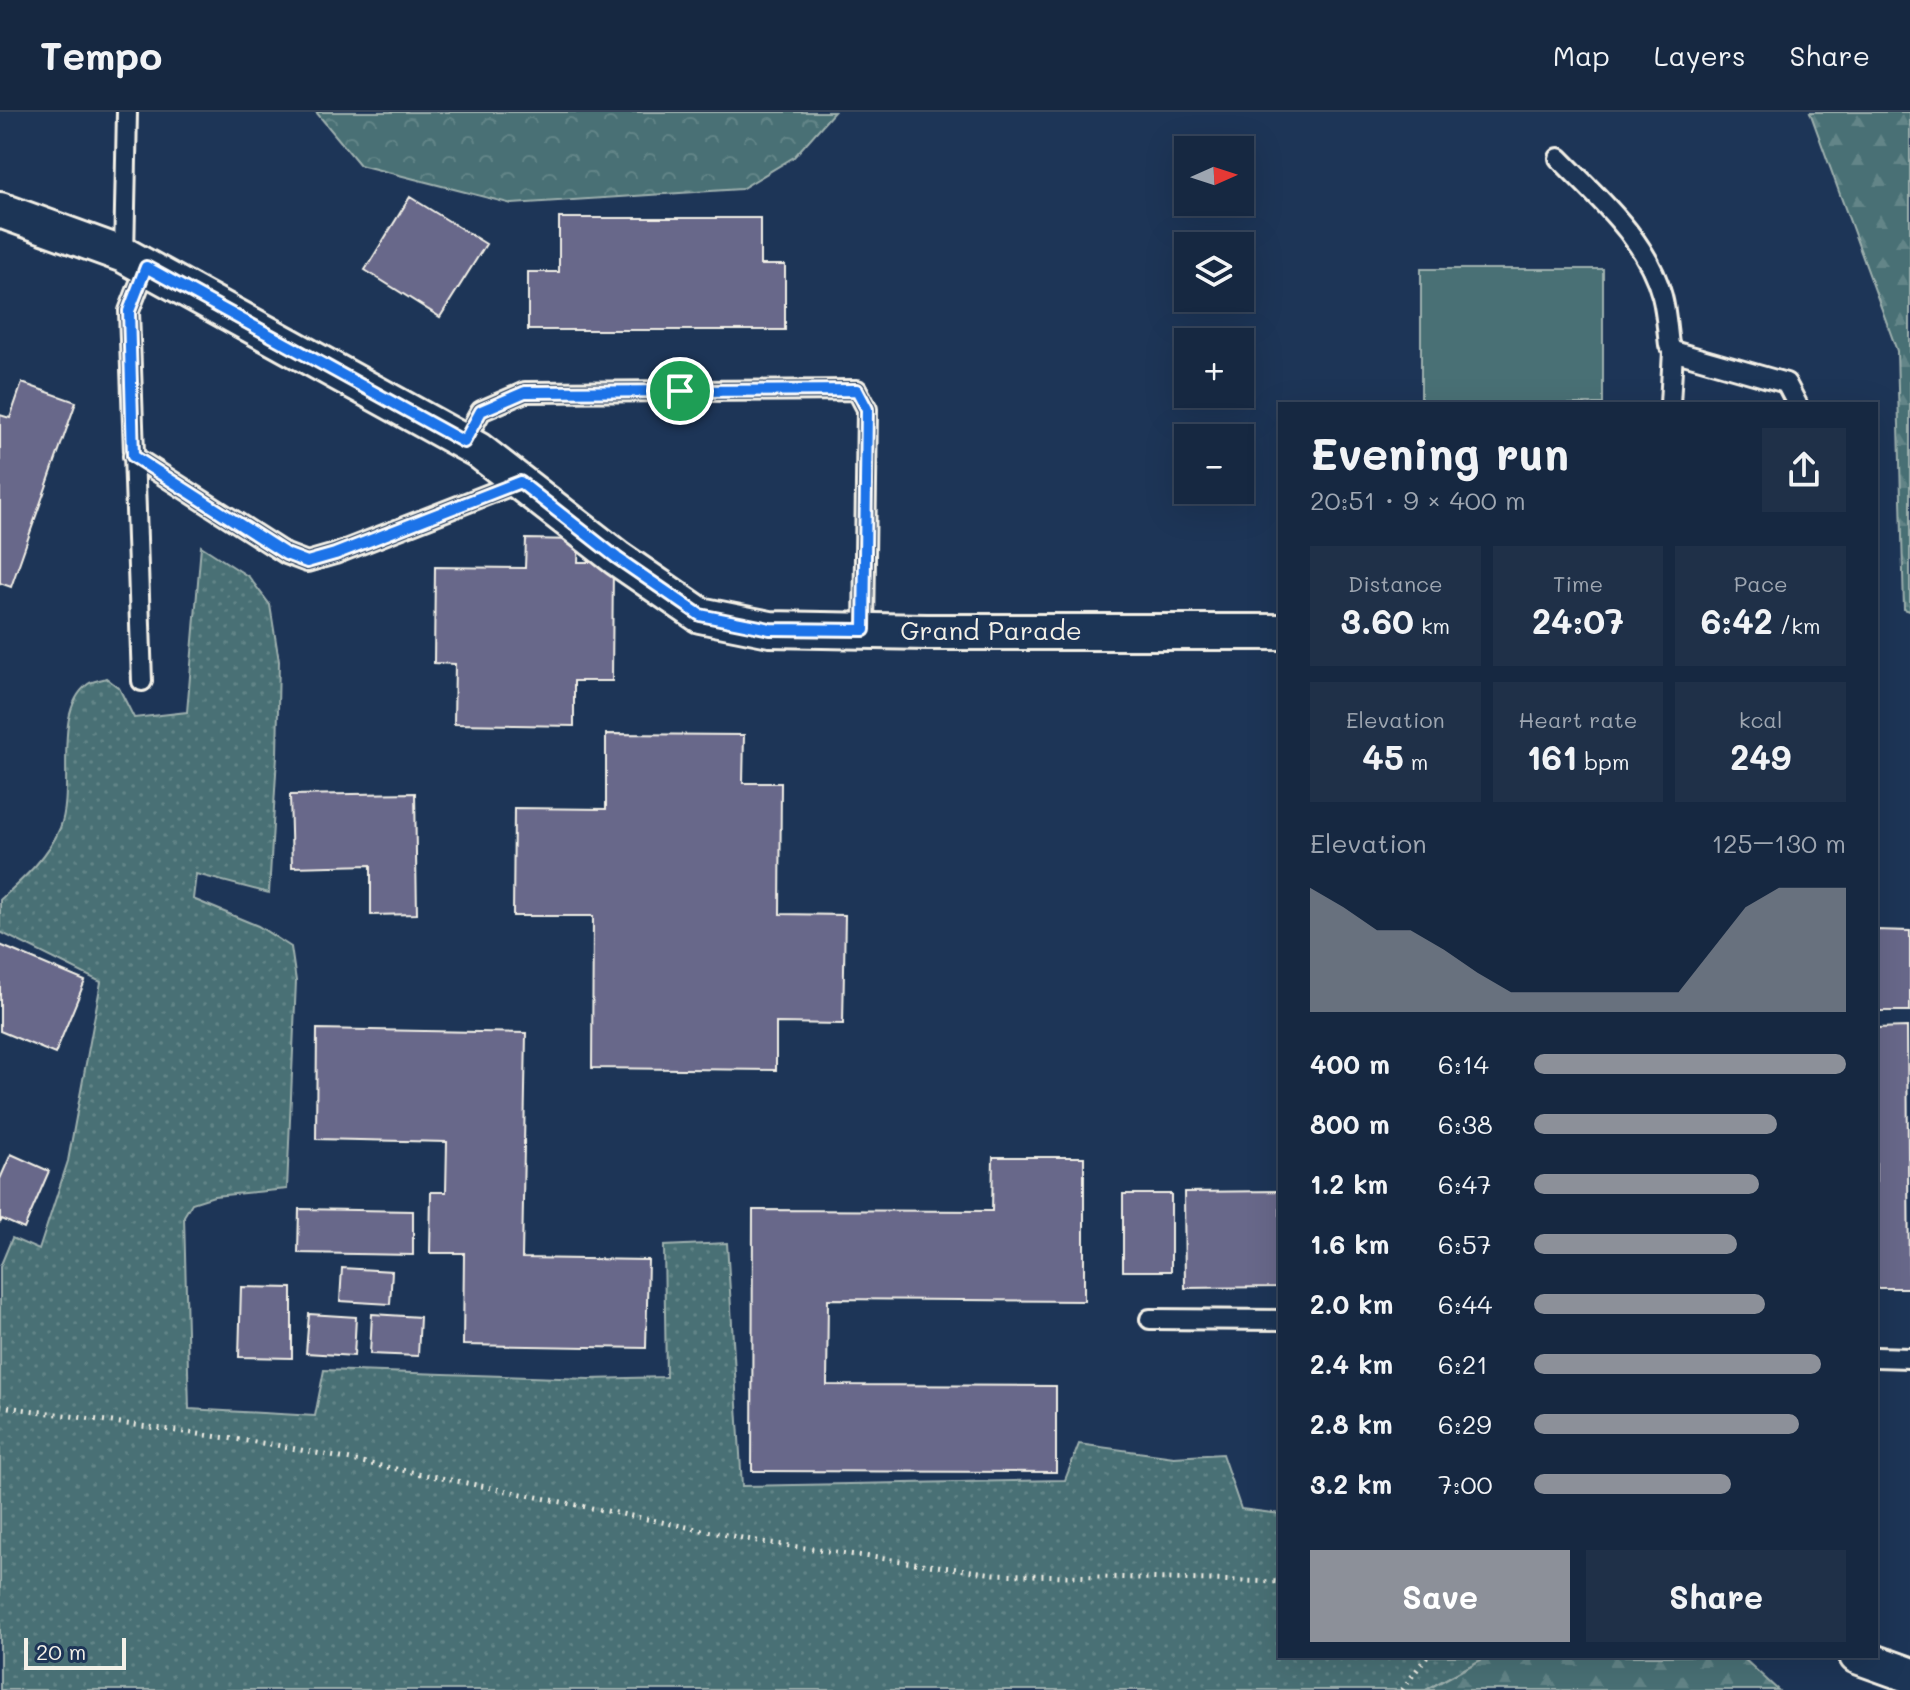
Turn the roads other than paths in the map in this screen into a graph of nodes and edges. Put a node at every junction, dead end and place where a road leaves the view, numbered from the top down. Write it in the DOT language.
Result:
graph roads {
  1 [pos="127,112"];
  2 [pos="1559,158"];
  3 [pos="0,210"];
  4 [pos="135,261"];
  5 [pos="1673,351"];
  6 [pos="1670,402"];
  7 [pos="1796,402"];
  8 [pos="464,442"];
  9 [pos="133,456"];
  10 [pos="520,482"];
  11 [pos="864,630"];
  12 [pos="1278,632"];
  13 [pos="142,681"];
  14 [pos="1150,1319"];
  15 [pos="1278,1320"];
  16 [pos="1878,1357"];
  17 [pos="1910,1358"];
  18 [pos="1863,1658"];
  19 [pos="1910,1675"];
  1 -- 4 [label="lane"];
  2 -- 5 [label="lane"];
  3 -- 4 [label="street, Grand Parade"];
  4 -- 8 [label="street, Grand Parade"];
  4 -- 9 [label="lane"];
  5 -- 6 [label="lane"];
  5 -- 7 [label="lane"];
  8 -- 10 [label="street, Grand Parade"];
  8 -- 11 [label="lane"];
  9 -- 10 [label="lane"];
  9 -- 13 [label="lane"];
  10 -- 11 [label="street, Grand Parade"];
  11 -- 12 [label="street, Grand Parade"];
  14 -- 15 [label="lane"];
  16 -- 17 [label="lane"];
  18 -- 19 [label="street"];
}
